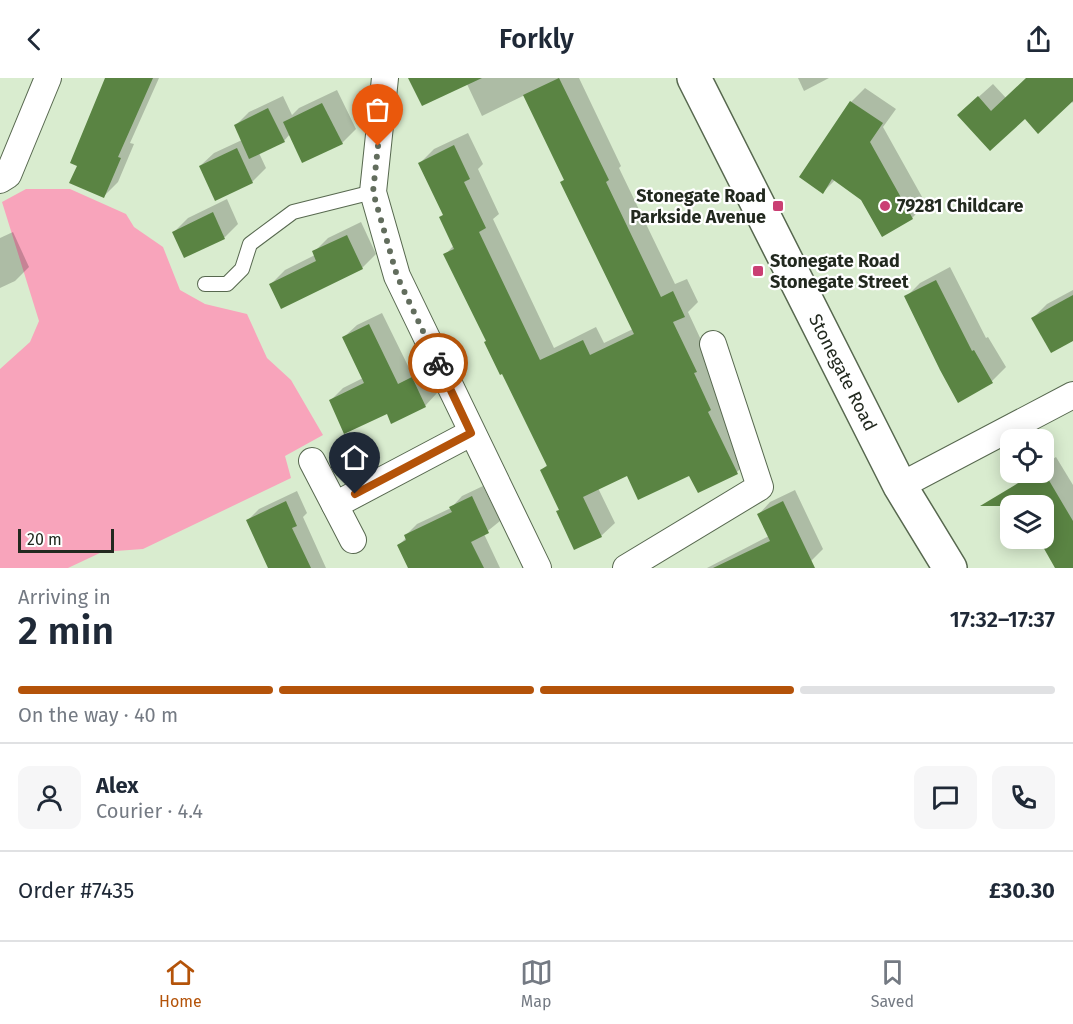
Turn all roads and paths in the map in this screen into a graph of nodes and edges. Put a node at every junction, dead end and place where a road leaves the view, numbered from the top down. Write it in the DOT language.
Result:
graph roads {
  1 [pos="48,78"];
  2 [pos="385,78"];
  3 [pos="694,78"];
  4 [pos="0,180"];
  5 [pos="373,192"];
  6 [pos="205,284"];
  7 [pos="713,344"];
  8 [pos="1073,395"];
  9 [pos="471,433"];
  10 [pos="312,461"];
  11 [pos="900,486"];
  12 [pos="335,505"];
  13 [pos="353,540"];
  14 [pos="538,568"];
  15 [pos="626,568"];
  16 [pos="950,568"];
  1 -- 4 [label="street"];
  2 -- 5 [label="street"];
  3 -- 11 [label="main road, Stonegate Road"];
  5 -- 6 [label="lane"];
  5 -- 9 [label="street"];
  7 -- 15 [label="street"];
  8 -- 11 [label="street"];
  9 -- 12 [label="street"];
  9 -- 14 [label="street"];
  10 -- 12 [label="street"];
  11 -- 16 [label="main road, Stonegate Road"];
  12 -- 13 [label="street"];
}
